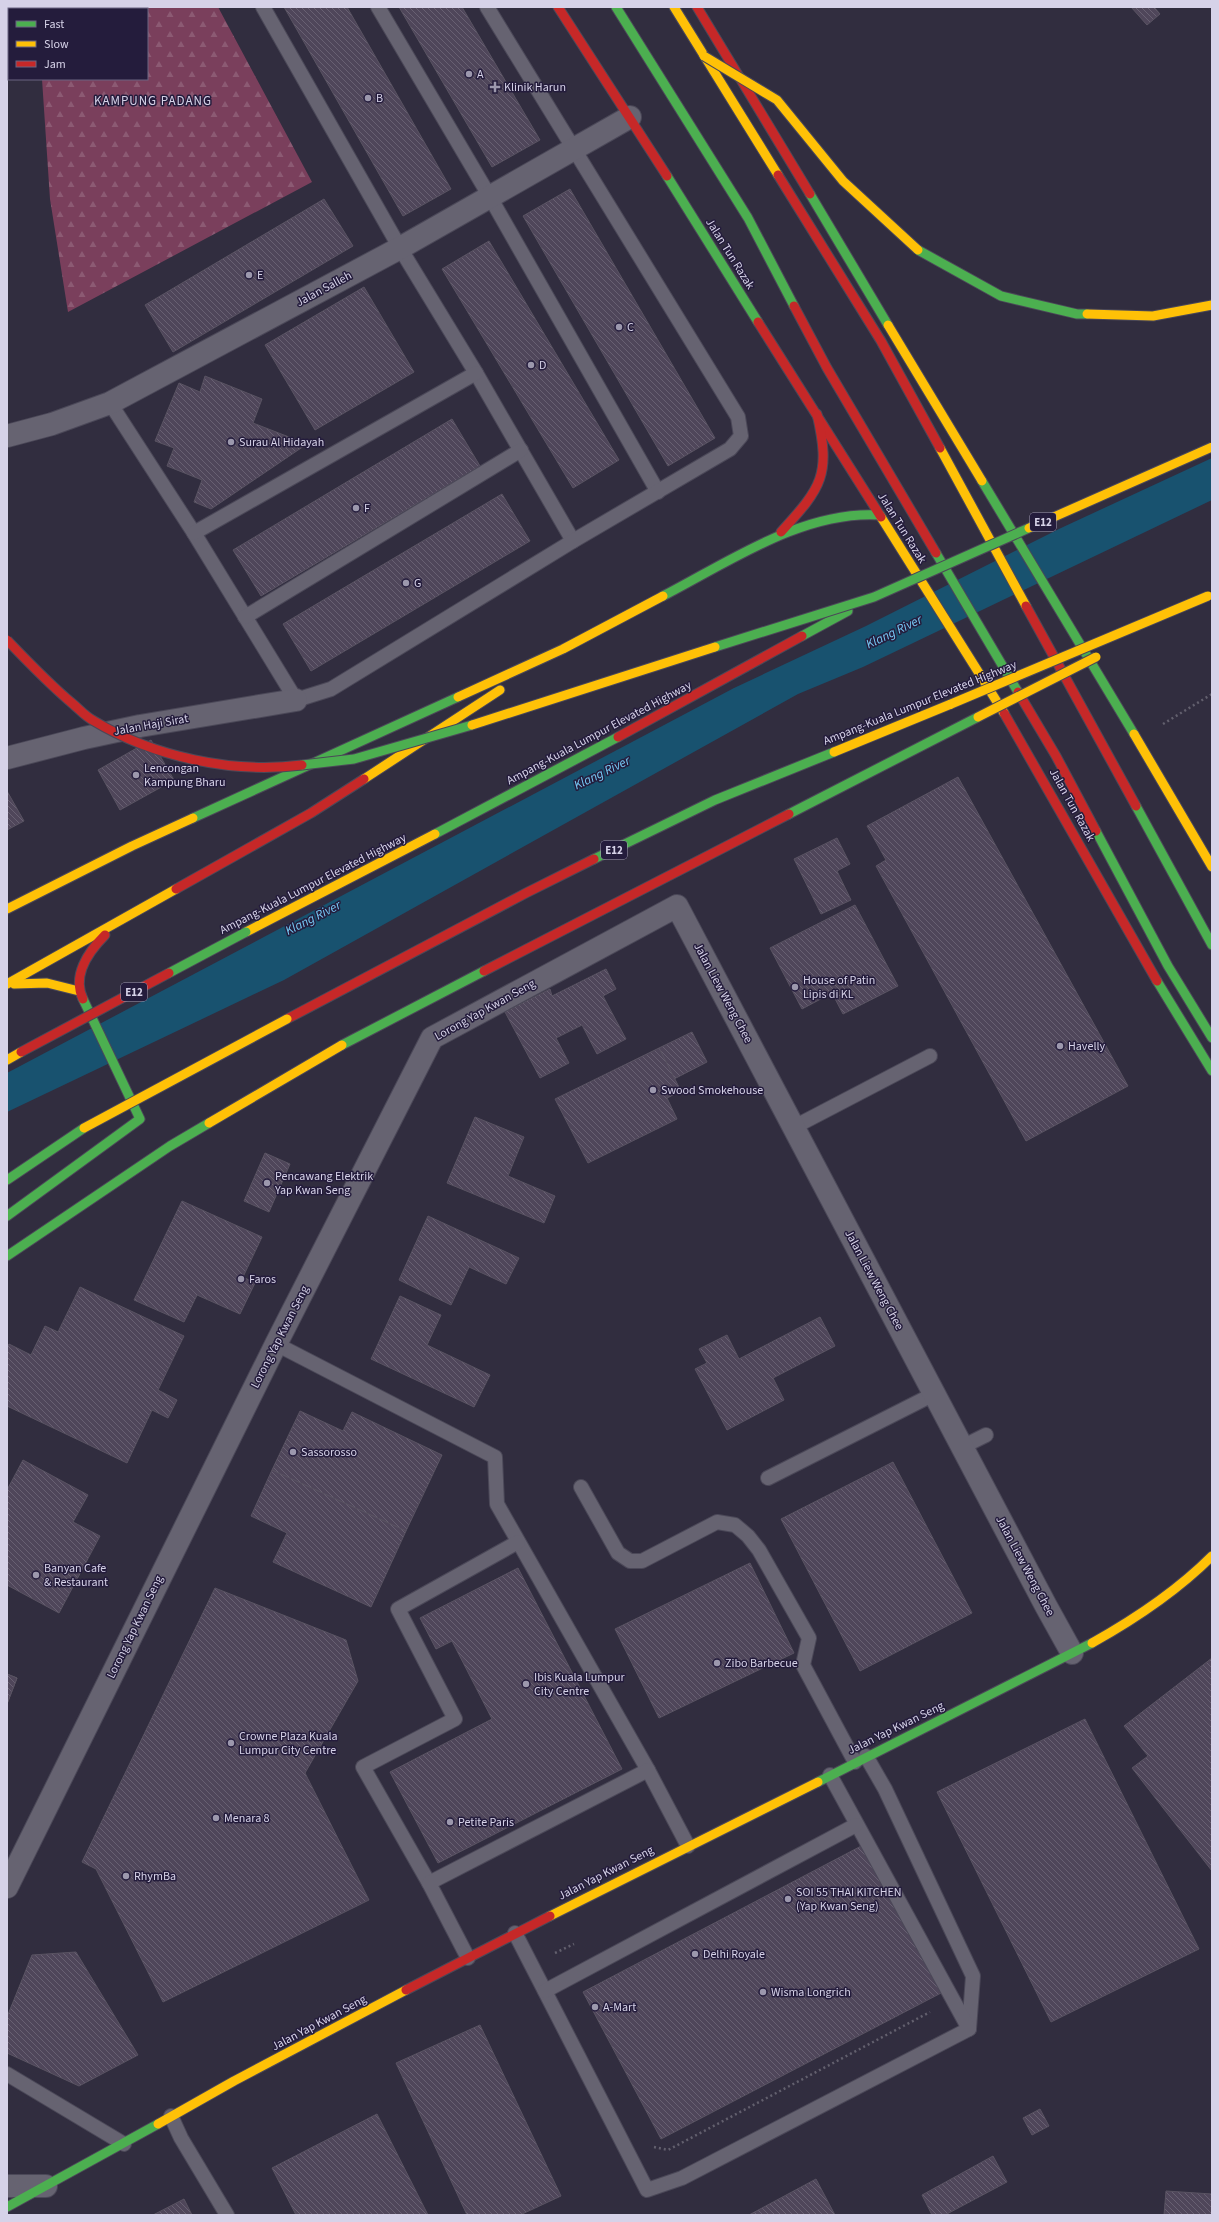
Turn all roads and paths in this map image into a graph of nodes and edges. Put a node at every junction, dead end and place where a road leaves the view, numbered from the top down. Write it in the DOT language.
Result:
graph roads {
  1 [pos="263,7"];
  2 [pos="378,7"];
  3 [pos="487,7"];
  4 [pos="558,7"];
  5 [pos="616,7"];
  6 [pos="674,7"];
  7 [pos="697,7"];
  8 [pos="704,56"];
  9 [pos="630,118"];
  10 [pos="574,149"];
  11 [pos="490,197"];
  12 [pos="400,248"];
  13 [pos="1212,304"];
  14 [pos="476,373"];
  15 [pos="110,402"];
  16 [pos="817,414"];
  17 [pos="7,436"];
  18 [pos="1212,447"];
  19 [pos="521,450"];
  20 [pos="658,492"];
  21 [pos="880,516"];
  22 [pos="194,533"];
  23 [pos="778,536"];
  24 [pos="573,541"];
  25 [pos="1210,595"];
  26 [pos="874,597"];
  27 [pos="245,617"];
  28 [pos="7,640"];
  29 [pos="1116,645"];
  30 [pos="563,649"];
  31 [pos="1102,653"];
  32 [pos="1212,694"];
  33 [pos="296,700"];
  34 [pos="1158,728"];
  35 [pos="7,758"];
  36 [pos="1212,867"];
  37 [pos="677,906"];
  38 [pos="7,909"];
  39 [pos="117,923"];
  40 [pos="1212,945"];
  41 [pos="7,985"];
  42 [pos="79,991"];
  43 [pos="1212,1038"];
  44 [pos="930,1056"];
  45 [pos="7,1060"];
  46 [pos="1212,1071"];
  47 [pos="794,1127"];
  48 [pos="7,1180"];
  49 [pos="7,1216"];
  50 [pos="7,1256"];
  51 [pos="276,1344"];
  52 [pos="934,1394"];
  53 [pos="986,1436"];
  54 [pos="962,1447"];
  55 [pos="768,1478"];
  56 [pos="581,1487"];
  57 [pos="518,1542"];
  58 [pos="1212,1556"];
  59 [pos="1072,1653"];
  60 [pos="860,1759"];
  61 [pos="648,1770"];
  62 [pos="830,1775"];
  63 [pos="856,1825"];
  64 [pos="688,1846"];
  65 [pos="429,1883"];
  66 [pos="7,1888"];
  67 [pos="515,1933"];
  68 [pos="468,1958"];
  69 [pos="545,1991"];
  70 [pos="952,2000"];
  71 [pos="969,2029"];
  72 [pos="7,2074"];
  73 [pos="171,2116"];
  74 [pos="124,2144"];
  75 [pos="646,2146"];
  76 [pos="7,2186"];
  77 [pos="46,2186"];
  78 [pos="7,2207"];
  79 [pos="227,2215"];
  1 -- 12 [label="lane"];
  2 -- 11 [label="lane"];
  3 -- 10 [label="lane"];
  4 -- 9 [label="main road, Jalan Tun Razak"];
  5 -- 43 [label="main road, Jalan Tun Razak, bridge"];
  6 -- 8 [label="main road"];
  7 -- 36 [label="main road, bridge"];
  8 -- 13 [label="main road, bridge"];
  8 -- 40 [label="main road, bridge"];
  9 -- 10 [label="street, Jalan Salleh"];
  9 -- 16 [label="main road, Jalan Tun Razak"];
  10 -- 11 [label="street, Jalan Salleh"];
  10 -- 20 [label="lane"];
  11 -- 12 [label="street, Jalan Salleh"];
  11 -- 20 [label="lane"];
  12 -- 14 [label="lane"];
  12 -- 15 [label="street, Jalan Salleh"];
  14 -- 19 [label="lane"];
  14 -- 22 [label="lane"];
  15 -- 17 [label="street, Jalan Salleh"];
  15 -- 22 [label="lane"];
  16 -- 21 [label="main road, Jalan Tun Razak"];
  16 -- 23 [label="main road"];
  18 -- 26 [label="main road, Ampang-Kuala Lumpur Elevated Highway / E12, bridge"];
  19 -- 24 [label="lane"];
  19 -- 27 [label="lane"];
  20 -- 24 [label="lane"];
  21 -- 23 [label="main road"];
  21 -- 46 [label="main road, Jalan Tun Razak, bridge"];
  22 -- 27 [label="lane"];
  23 -- 30 [label="main road"];
  24 -- 33 [label="lane"];
  25 -- 29 [label="main road, bridge"];
  25 -- 48 [label="main road, Ampang-Kuala Lumpur Elevated Highway / E12, bridge"];
  26 -- 28 [label="main road, bridge"];
  26 -- 45 [label="main road, Ampang-Kuala Lumpur Elevated Highway / E12, bridge"];
  27 -- 33 [label="lane"];
  30 -- 38 [label="main road, bridge"];
  30 -- 39 [label="main road, bridge"];
  31 -- 50 [label="main road, bridge"];
  32 -- 34 [label="path"];
  33 -- 35 [label="street, Jalan Haji Sirat"];
  37 -- 47 [label="street, Jalan Liew Weng Chee"];
  37 -- 51 [label="street, Lorong Yap Kwan Seng"];
  39 -- 41 [label="main road"];
  39 -- 42 [label="main road"];
  41 -- 42 [label="main road"];
  42 -- 49 [label="main road, bridge"];
  44 -- 47 [label="lane"];
  47 -- 52 [label="street, Jalan Liew Weng Chee"];
  51 -- 57 [label="lane"];
  51 -- 66 [label="street, Lorong Yap Kwan Seng"];
  52 -- 54 [label="street, Jalan Liew Weng Chee"];
  52 -- 55 [label="lane"];
  53 -- 54 [label="lane"];
  54 -- 59 [label="street, Jalan Liew Weng Chee"];
  56 -- 60 [label="lane"];
  57 -- 61 [label="lane"];
  57 -- 65 [label="lane"];
  58 -- 59 [label="main road, Jalan Yap Kwan Seng"];
  59 -- 60 [label="main road, Jalan Yap Kwan Seng"];
  60 -- 62 [label="main road, Jalan Yap Kwan Seng"];
  60 -- 71 [label="lane"];
  61 -- 64 [label="lane"];
  61 -- 65 [label="lane"];
  62 -- 63 [label="lane"];
  62 -- 64 [label="main road, Jalan Yap Kwan Seng"];
  63 -- 69 [label="lane"];
  63 -- 70 [label="lane"];
  64 -- 67 [label="main road, Jalan Yap Kwan Seng"];
  65 -- 68 [label="lane"];
  67 -- 68 [label="main road, Jalan Yap Kwan Seng"];
  67 -- 69 [label="lane"];
  68 -- 73 [label="main road, Jalan Yap Kwan Seng"];
  69 -- 71 [label="lane"];
  70 -- 71 [label="lane"];
  70 -- 75 [label="path"];
  72 -- 74 [label="lane"];
  73 -- 74 [label="main road, Jalan Yap Kwan Seng"];
  73 -- 79 [label="lane"];
  74 -- 77 [label="main road, Jalan Yap Kwan Seng"];
  76 -- 77 [label="street"];
  77 -- 78 [label="main road, Jalan Yap Kwan Seng"];
}
